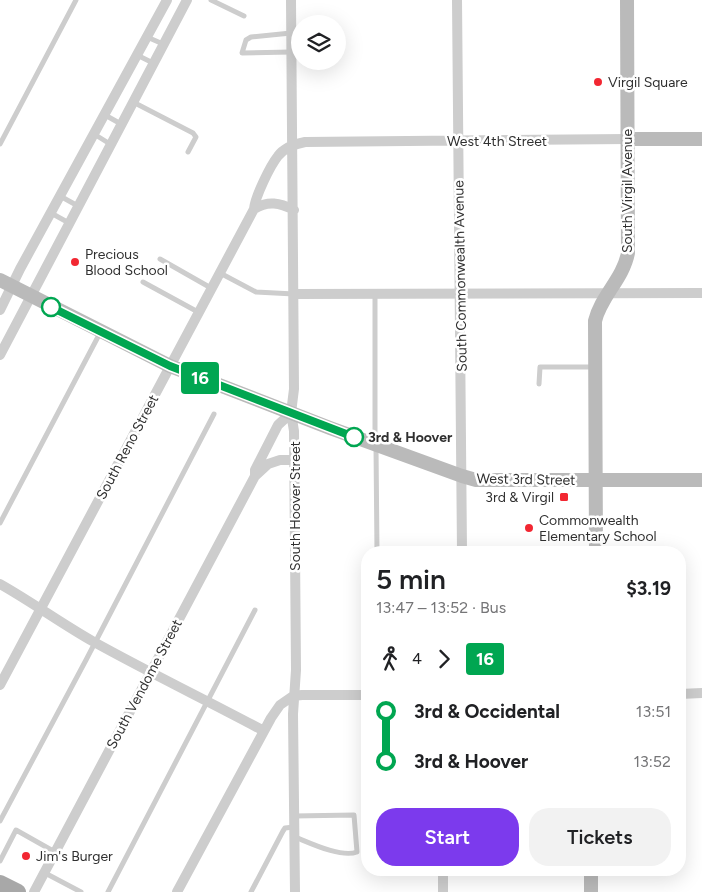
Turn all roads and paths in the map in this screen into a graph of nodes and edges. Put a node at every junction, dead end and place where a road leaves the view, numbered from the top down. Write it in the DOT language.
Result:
graph roads {
  1 [pos="76,0"];
  2 [pos="167,0"];
  3 [pos="187,0"];
  4 [pos="211,0"];
  5 [pos="291,0"];
  6 [pos="457,0"];
  7 [pos="627,0"];
  8 [pos="291,15"];
  9 [pos="244,16"];
  10 [pos="291,33"];
  11 [pos="147,37"];
  12 [pos="163,44"];
  13 [pos="291,52"];
  14 [pos="137,55"];
  15 [pos="153,63"];
  16 [pos="292,70"];
  17 [pos="133,102"];
  18 [pos="104,115"];
  19 [pos="121,124"];
  20 [pos="94,134"];
  21 [pos="702,139"];
  22 [pos="628,140"];
  23 [pos="458,141"];
  24 [pos="0,144"];
  25 [pos="110,144"];
  26 [pos="292,145"];
  27 [pos="188,152"];
  28 [pos="60,196"];
  29 [pos="78,206"];
  30 [pos="254,209"];
  31 [pos="294,210"];
  32 [pos="51,213"];
  33 [pos="69,223"];
  34 [pos="160,259"];
  35 [pos="220,272"];
  36 [pos="143,282"];
  37 [pos="6,283"];
  38 [pos="211,288"];
  39 [pos="608,293"];
  40 [pos="702,293"];
  41 [pos="294,294"];
  42 [pos="375,294"];
  43 [pos="460,294"];
  44 [pos="30,296"];
  45 [pos="0,310"];
  46 [pos="198,312"];
  47 [pos="100,332"];
  48 [pos="0,355"];
  49 [pos="170,366"];
  50 [pos="595,367"];
  51 [pos="539,384"];
  52 [pos="291,413"];
  53 [pos="214,414"];
  54 [pos="376,445"];
  55 [pos="294,460"];
  56 [pos="255,476"];
  57 [pos="462,476"];
  58 [pos="595,480"];
  59 [pos="702,480"];
  60 [pos="0,523"];
  61 [pos="377,546"];
  62 [pos="462,546"];
  63 [pos="596,546"];
  64 [pos="0,584"];
  65 [pos="41,610"];
  66 [pos="255,610"];
  67 [pos="95,642"];
  68 [pos="151,672"];
  69 [pos="0,685"];
  70 [pos="686,694"];
  71 [pos="702,694"];
  72 [pos="293,696"];
  73 [pos="361,696"];
  74 [pos="207,701"];
  75 [pos="264,732"];
  76 [pos="294,816"];
  77 [pos="0,821"];
  78 [pos="294,832"];
  79 [pos="55,852"];
  80 [pos="0,861"];
  81 [pos="44,873"];
  82 [pos="443,876"];
  83 [pos="591,876"];
  84 [pos="0,883"];
  85 [pos="18,892"];
  86 [pos="34,892"];
  87 [pos="80,892"];
  88 [pos="108,892"];
  89 [pos="177,892"];
  90 [pos="250,892"];
  91 [pos="295,892"];
  92 [pos="443,892"];
  93 [pos="591,892"];
  1 -- 24 [label="lane"];
  2 -- 11 [label="street"];
  3 -- 12 [label="street"];
  4 -- 9 [label="lane"];
  5 -- 8 [label="street, South Hoover Street"];
  6 -- 23 [label="street, South Commonwealth Avenue"];
  7 -- 22 [label="main road, South Virgil Avenue"];
  10 -- 13 [label="lane"];
  11 -- 12 [label="lane"];
  11 -- 14 [label="street"];
  12 -- 15 [label="street"];
  14 -- 15 [label="lane"];
  14 -- 18 [label="street"];
  15 -- 17 [label="street"];
  16 -- 26 [label="street, South Hoover Street"];
  17 -- 19 [label="street"];
  17 -- 27 [label="lane"];
  18 -- 19 [label="lane"];
  18 -- 20 [label="street"];
  19 -- 25 [label="street"];
  20 -- 25 [label="lane"];
  20 -- 28 [label="street"];
  21 -- 22 [label="main road, West 4th Street"];
  22 -- 23 [label="street, West 4th Street"];
  22 -- 39 [label="main road, South Virgil Avenue"];
  23 -- 26 [label="street, West 4th Street"];
  23 -- 43 [label="street, South Commonwealth Avenue"];
  25 -- 29 [label="street"];
  26 -- 30 [label="street, South Reno Street"];
  26 -- 31 [label="street, South Hoover Street"];
  28 -- 29 [label="lane"];
  28 -- 32 [label="street"];
  29 -- 33 [label="street"];
  30 -- 31 [label="street"];
  30 -- 35 [label="street, South Reno Street"];
  31 -- 41 [label="street, South Hoover Street"];
  32 -- 33 [label="lane"];
  32 -- 37 [label="street"];
  33 -- 44 [label="street"];
  34 -- 38 [label="lane"];
  35 -- 38 [label="street, South Reno Street"];
  35 -- 41 [label="lane"];
  36 -- 46 [label="lane"];
  37 -- 44 [label="main road, West 3rd Street"];
  37 -- 45 [label="street"];
  38 -- 46 [label="street, South Reno Street"];
  39 -- 40 [label="street"];
  39 -- 43 [label="street"];
  39 -- 50 [label="main road, South Virgil Avenue"];
  41 -- 42 [label="street"];
  41 -- 52 [label="street, South Hoover Street"];
  42 -- 43 [label="street"];
  42 -- 54 [label="lane"];
  43 -- 57 [label="street, South Commonwealth Avenue"];
  44 -- 47 [label="main road, West 3rd Street"];
  44 -- 48 [label="street"];
  46 -- 49 [label="street, South Reno Street"];
  47 -- 49 [label="main road, West 3rd Street"];
  47 -- 60 [label="lane"];
  49 -- 52 [label="main road, West 3rd Street"];
  49 -- 65 [label="street, South Reno Street"];
  50 -- 51 [label="lane"];
  50 -- 58 [label="main road, South Virgil Avenue"];
  52 -- 54 [label="main road, West 3rd Street"];
  52 -- 55 [label="street, South Hoover Street"];
  52 -- 56 [label="street, South Vendome Street"];
  53 -- 67 [label="lane"];
  54 -- 57 [label="main road, West 3rd Street"];
  54 -- 61 [label="lane"];
  55 -- 56 [label="street"];
  55 -- 72 [label="street, South Hoover Street"];
  56 -- 68 [label="street, South Vendome Street"];
  57 -- 58 [label="main road, West 3rd Street"];
  57 -- 62 [label="street, South Commonwealth Avenue"];
  58 -- 59 [label="main road, West 3rd Street"];
  58 -- 63 [label="main road, South Virgil Avenue"];
  64 -- 65 [label="street"];
  65 -- 67 [label="street"];
  65 -- 69 [label="street, South Reno Street"];
  66 -- 74 [label="lane"];
  67 -- 68 [label="street"];
  67 -- 77 [label="lane"];
  68 -- 74 [label="street"];
  68 -- 79 [label="street, South Vendome Street"];
  70 -- 71 [label="street"];
  72 -- 73 [label="street"];
  72 -- 75 [label="street"];
  72 -- 76 [label="street, South Hoover Street"];
  74 -- 75 [label="street"];
  74 -- 88 [label="lane"];
  75 -- 89 [label="street"];
  76 -- 78 [label="street, South Hoover Street"];
  76 -- 78 [label="lane"];
  78 -- 90 [label="lane"];
  78 -- 91 [label="street, South Hoover Street"];
  79 -- 80 [label="lane"];
  79 -- 81 [label="street, South Vendome Street"];
  81 -- 86 [label="street, South Vendome Street"];
  81 -- 87 [label="lane"];
  82 -- 92 [label="street"];
  83 -- 93 [label="main road"];
  84 -- 85 [label="main road"];
}
